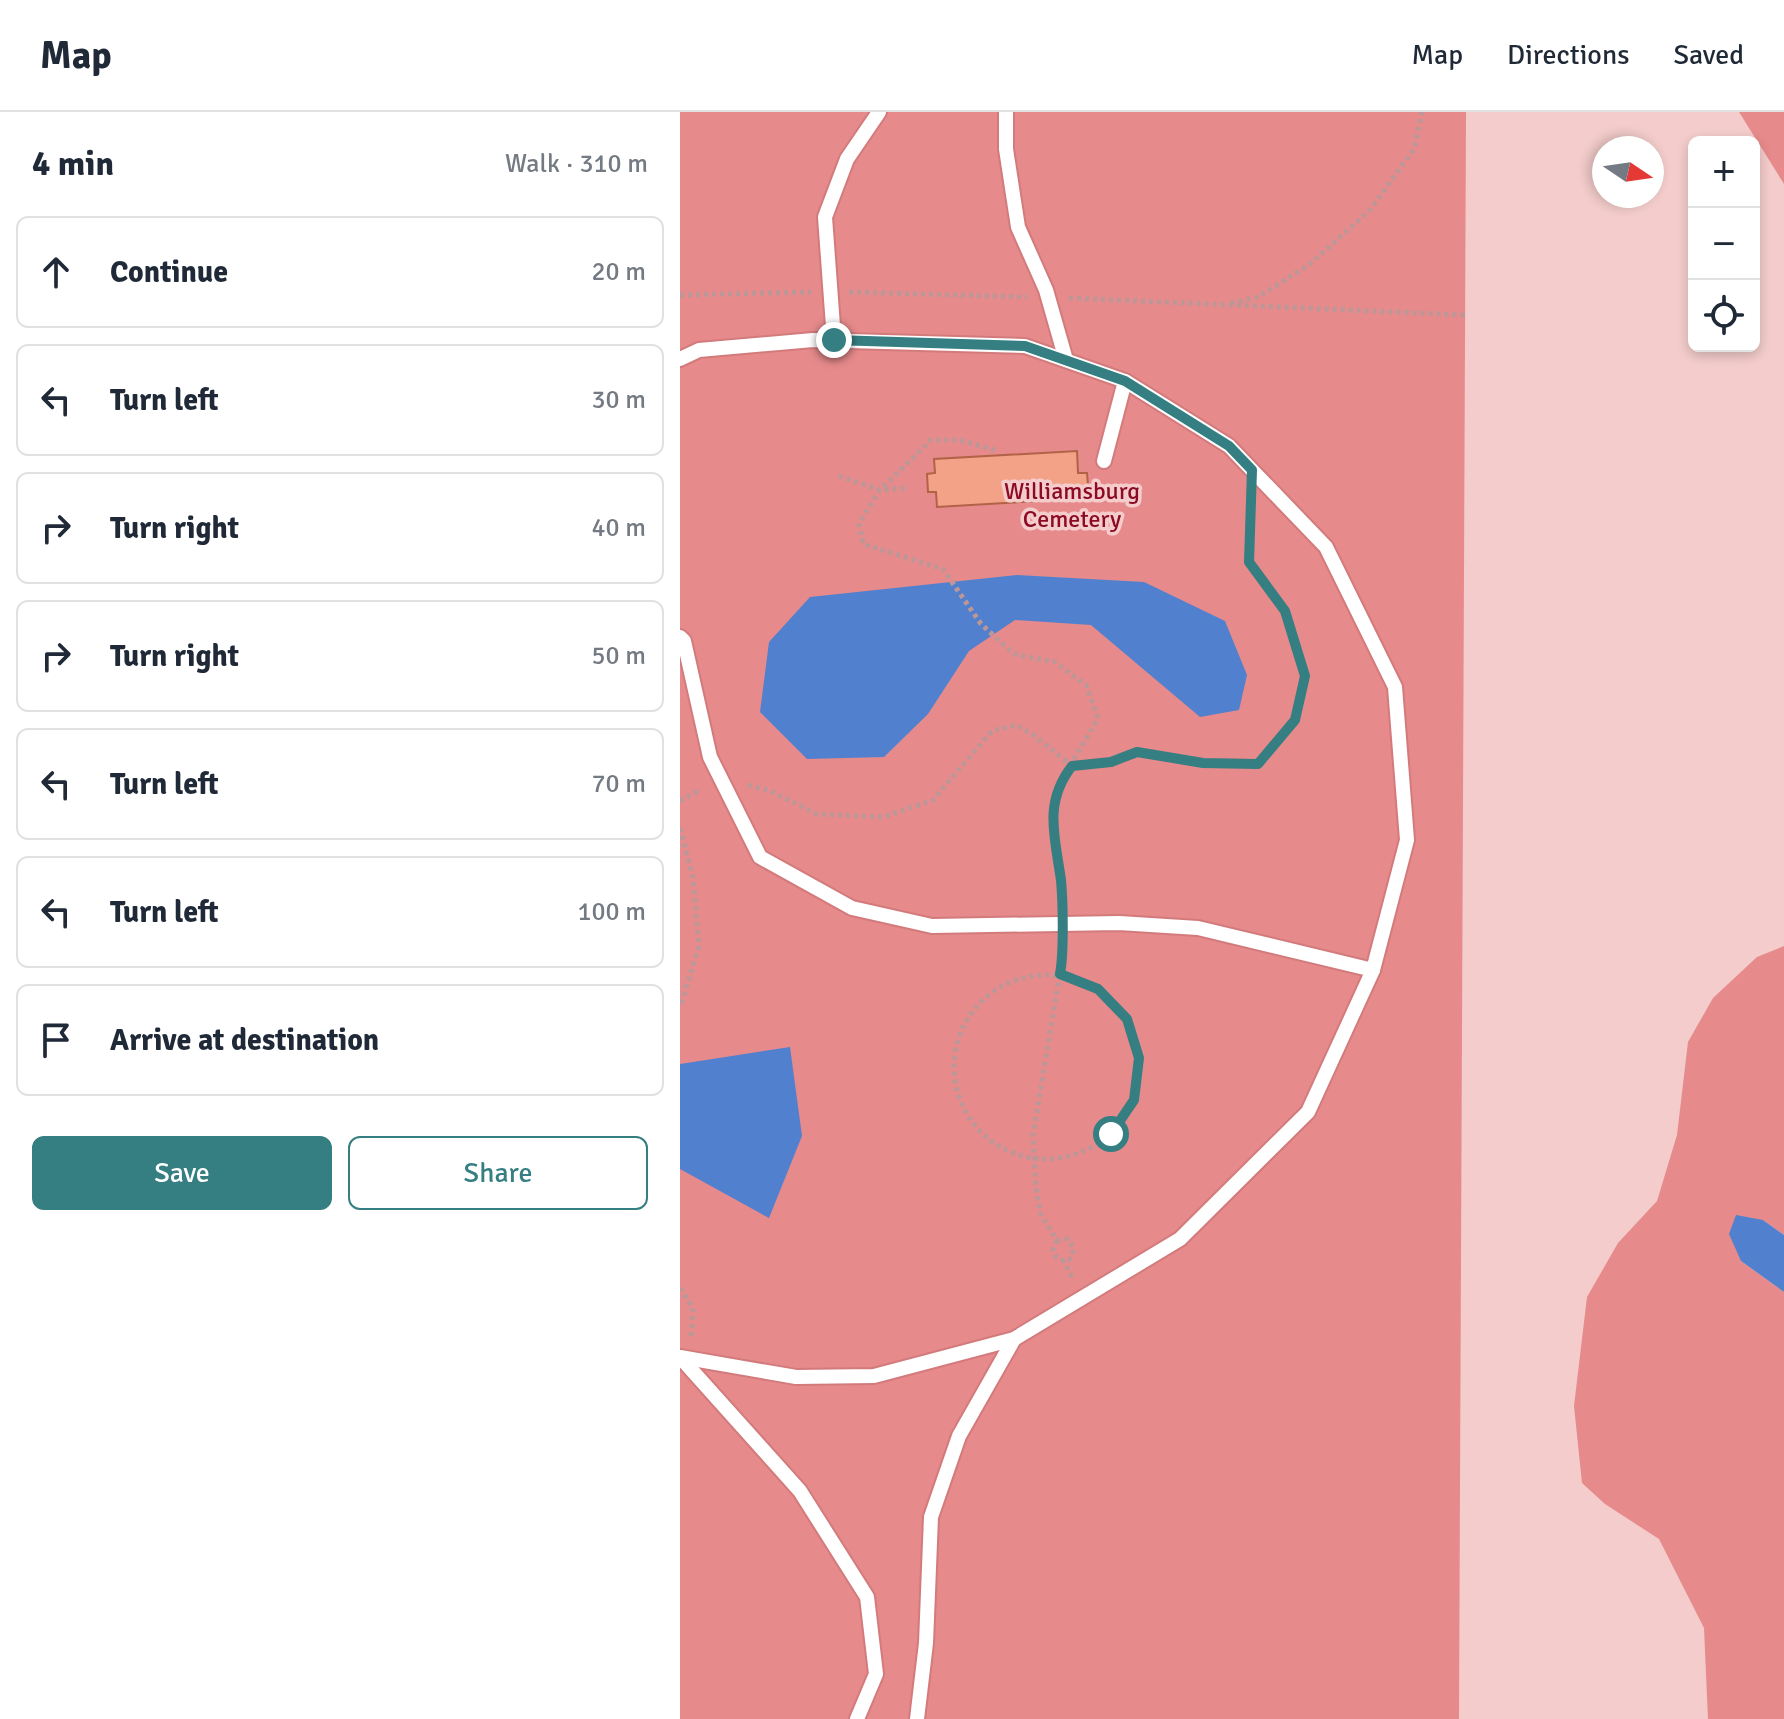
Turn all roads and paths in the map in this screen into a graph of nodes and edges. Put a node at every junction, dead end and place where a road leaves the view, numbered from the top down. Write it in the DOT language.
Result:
graph roads {
  1 [pos="879,112"];
  2 [pos="1006,112"];
  3 [pos="1422,112"];
  4 [pos="1223,305"];
  5 [pos="834,340"];
  6 [pos="680,359"];
  7 [pos="1066,360"];
  8 [pos="1125,381"];
  9 [pos="995,450"];
  10 [pos="1104,461"];
  11 [pos="1252,470"];
  12 [pos="839,476"];
  13 [pos="908,488"];
  14 [pos="880,490"];
  15 [pos="680,637"];
  16 [pos="1072,766"];
  17 [pos="720,778"];
  18 [pos="680,801"];
  19 [pos="680,828"];
  20 [pos="1061,924"];
  21 [pos="1373,970"];
  22 [pos="1060,974"];
  23 [pos="680,1008"];
  24 [pos="1034,1159"];
  25 [pos="1057,1240"];
  26 [pos="1063,1260"];
  27 [pos="680,1288"];
  28 [pos="1083,1298"];
  29 [pos="1014,1339"];
  30 [pos="680,1357"];
  31 [pos="857,1719"];
  32 [pos="917,1719"];
  1 -- 5 [label="lane"];
  2 -- 7 [label="lane"];
  3 -- 4 [label="path"];
  5 -- 6 [label="lane"];
  5 -- 7 [label="lane"];
  7 -- 8 [label="lane"];
  8 -- 10 [label="lane"];
  8 -- 11 [label="lane"];
  9 -- 14 [label="path"];
  11 -- 16 [label="path"];
  11 -- 21 [label="lane"];
  12 -- 14 [label="path"];
  13 -- 14 [label="path"];
  14 -- 16 [label="path"];
  15 -- 17 [label="lane"];
  16 -- 17 [label="path"];
  16 -- 20 [label="path"];
  17 -- 18 [label="path"];
  17 -- 20 [label="lane"];
  19 -- 23 [label="path"];
  20 -- 21 [label="lane"];
  20 -- 22 [label="path"];
  21 -- 28 [label="lane"];
  22 -- 24 [label="path"];
  22 -- 24 [label="path"];
  22 -- 24 [label="path"];
  24 -- 25 [label="path"];
  25 -- 26 [label="path"];
  25 -- 26 [label="path"];
  26 -- 28 [label="path"];
  27 -- 30 [label="path"];
  28 -- 29 [label="lane"];
  29 -- 30 [label="lane"];
  29 -- 32 [label="lane"];
  30 -- 31 [label="lane"];
}
